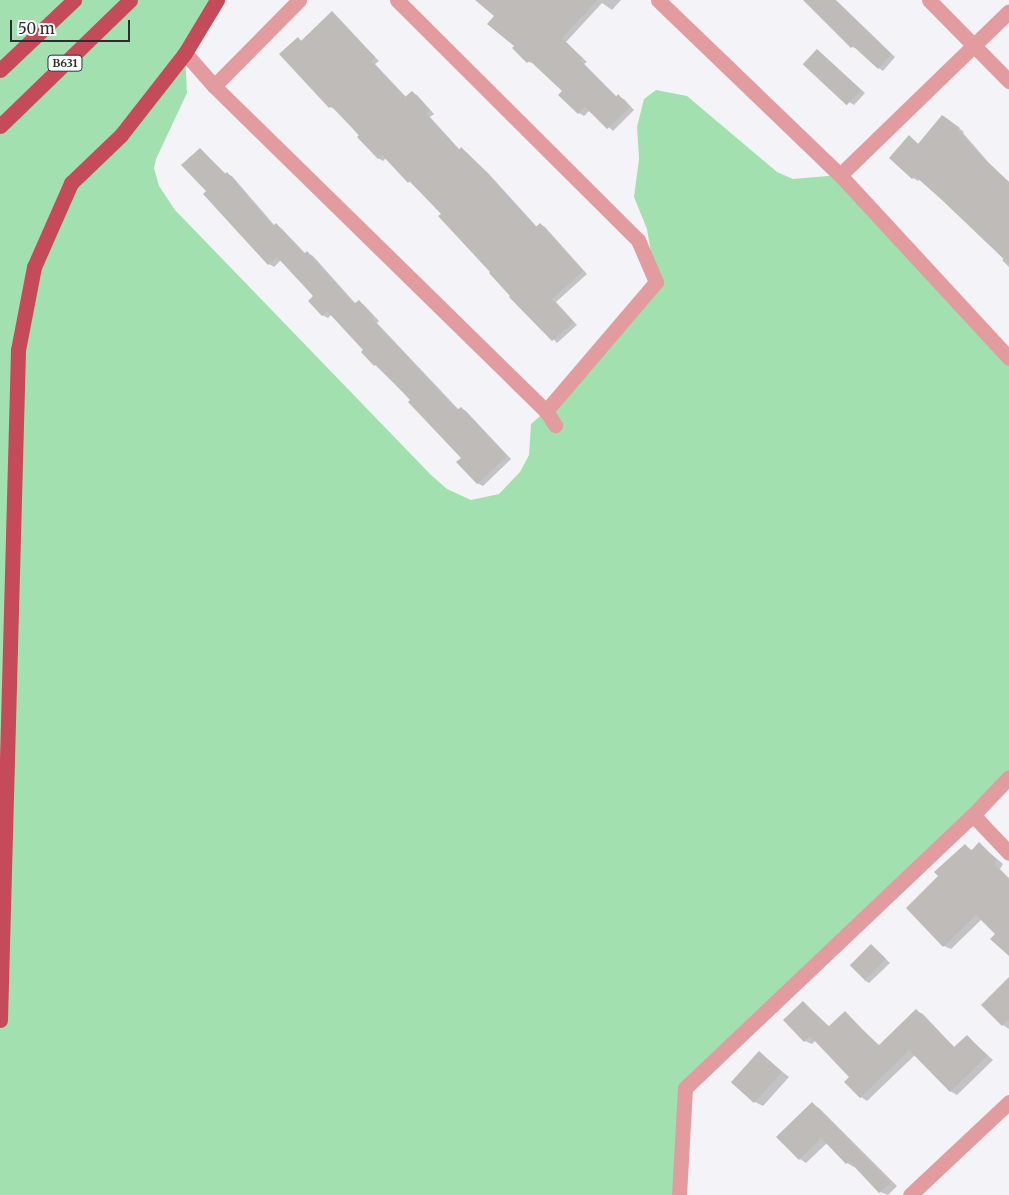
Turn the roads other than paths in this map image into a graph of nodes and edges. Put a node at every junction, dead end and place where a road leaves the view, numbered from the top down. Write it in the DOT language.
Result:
graph roads {
  1 [pos="74,0"];
  2 [pos="130,0"];
  3 [pos="218,0"];
  4 [pos="298,0"];
  5 [pos="397,0"];
  6 [pos="658,0"];
  7 [pos="929,0"];
  8 [pos="1009,11"];
  9 [pos="976,45"];
  10 [pos="185,53"];
  11 [pos="0,70"];
  12 [pos="1009,81"];
  13 [pos="214,86"];
  14 [pos="0,126"];
  15 [pos="840,175"];
  16 [pos="1009,358"];
  17 [pos="546,411"];
  18 [pos="555,425"];
  19 [pos="1009,777"];
  20 [pos="973,815"];
  21 [pos="1009,854"];
  22 [pos="0,1020"];
  23 [pos="1009,1102"];
  24 [pos="679,1195"];
  25 [pos="910,1195"];
  1 -- 11 [label="main road"];
  2 -- 14 [label="main road, B631"];
  3 -- 10 [label="main road"];
  4 -- 13 [label="street"];
  5 -- 17 [label="street"];
  6 -- 15 [label="street"];
  7 -- 9 [label="street"];
  8 -- 9 [label="street"];
  9 -- 12 [label="street"];
  9 -- 15 [label="street"];
  10 -- 13 [label="street"];
  10 -- 22 [label="main road"];
  13 -- 17 [label="street"];
  15 -- 16 [label="street"];
  17 -- 18 [label="street"];
  19 -- 20 [label="street"];
  20 -- 21 [label="street"];
  20 -- 24 [label="street"];
  23 -- 25 [label="street"];
}
